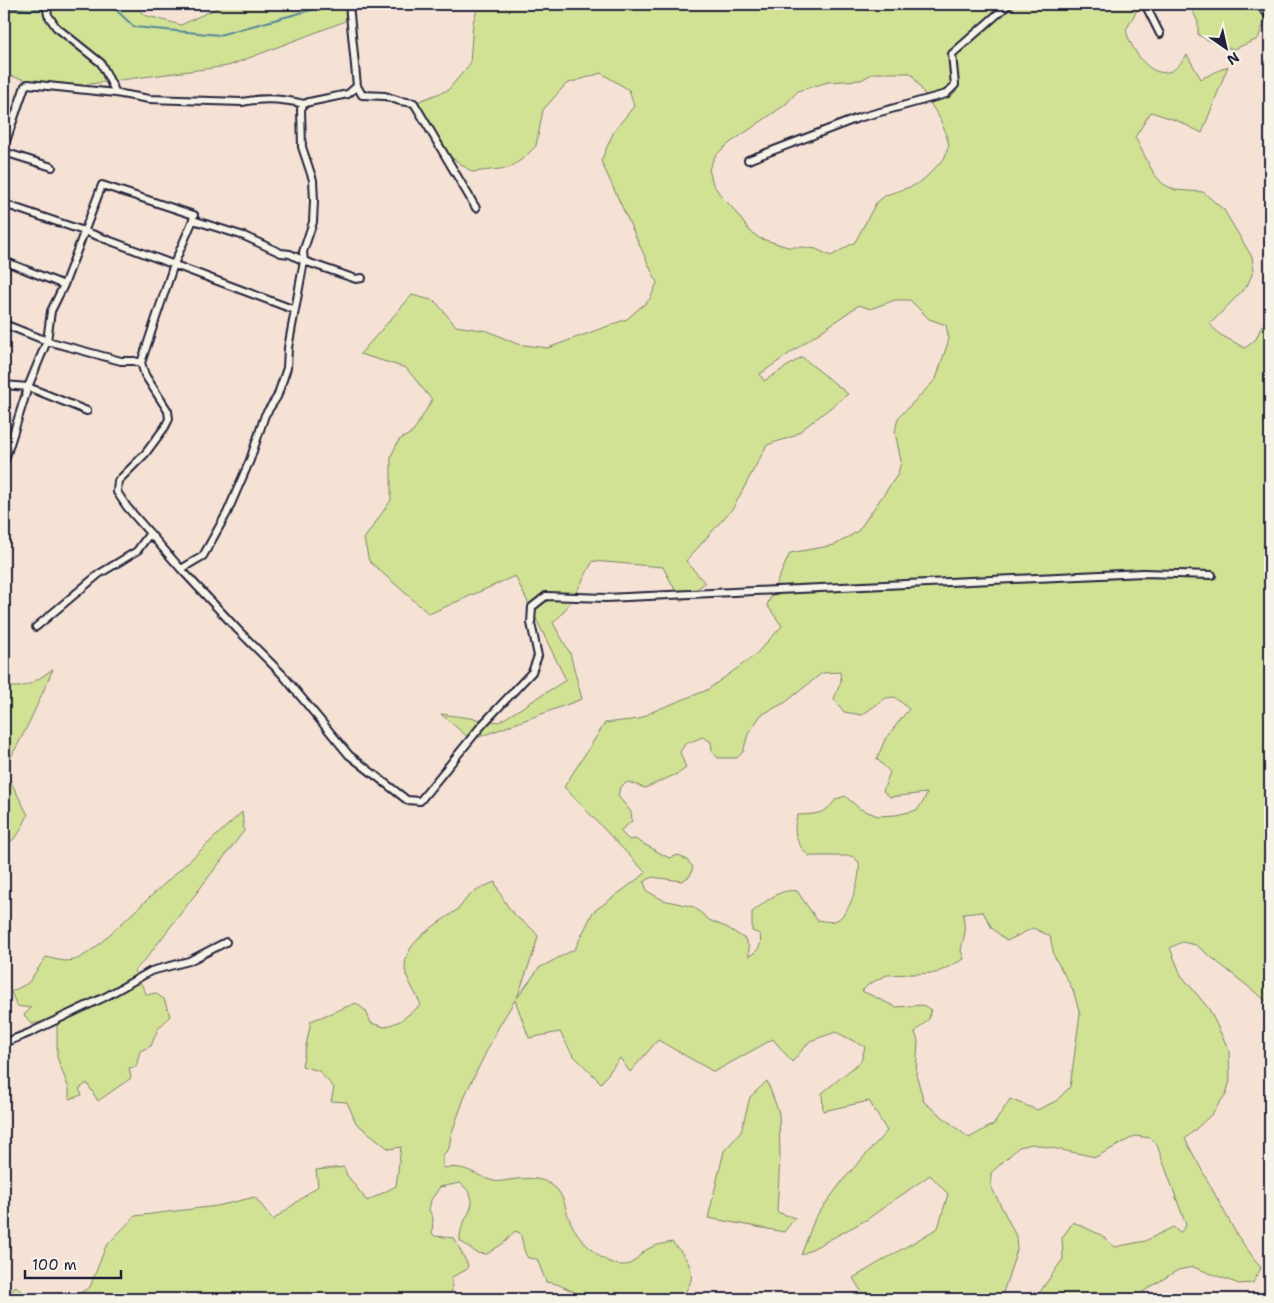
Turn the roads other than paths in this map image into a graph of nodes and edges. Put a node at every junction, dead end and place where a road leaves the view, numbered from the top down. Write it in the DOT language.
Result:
graph roads {
  1 [pos="46,4"];
  2 [pos="349,4"];
  3 [pos="1010,4"];
  4 [pos="1145,4"];
  5 [pos="1258,4"];
  6 [pos="1270,16"];
  7 [pos="1160,34"];
  8 [pos="357,86"];
  9 [pos="116,93"];
  10 [pos="304,104"];
  11 [pos="4,146"];
  12 [pos="4,152"];
  13 [pos="748,160"];
  14 [pos="52,167"];
  15 [pos="4,204"];
  16 [pos="476,208"];
  17 [pos="192,220"];
  18 [pos="84,231"];
  19 [pos="4,261"];
  20 [pos="304,261"];
  21 [pos="174,264"];
  22 [pos="362,278"];
  23 [pos="64,285"];
  24 [pos="295,310"];
  25 [pos="4,324"];
  26 [pos="47,342"];
  27 [pos="141,363"];
  28 [pos="4,385"];
  29 [pos="28,387"];
  30 [pos="88,411"];
  31 [pos="4,463"];
  32 [pos="150,533"];
  33 [pos="181,569"];
  34 [pos="1212,575"];
  35 [pos="36,626"];
  36 [pos="226,942"];
  37 [pos="4,1043"];
  1 -- 9 [label="street"];
  2 -- 8 [label="street"];
  3 -- 13 [label="street"];
  4 -- 7 [label="street"];
  5 -- 6 [label="street"];
  8 -- 10 [label="street"];
  8 -- 16 [label="street"];
  9 -- 10 [label="street"];
  9 -- 11 [label="street"];
  10 -- 20 [label="street"];
  12 -- 14 [label="street"];
  15 -- 18 [label="street"];
  17 -- 18 [label="street"];
  17 -- 20 [label="street"];
  17 -- 21 [label="street"];
  18 -- 21 [label="street"];
  18 -- 23 [label="street"];
  19 -- 23 [label="street"];
  20 -- 22 [label="street"];
  20 -- 24 [label="street"];
  21 -- 24 [label="street"];
  21 -- 27 [label="street"];
  23 -- 26 [label="street"];
  24 -- 33 [label="street"];
  25 -- 26 [label="street"];
  26 -- 27 [label="street"];
  26 -- 29 [label="street"];
  27 -- 32 [label="street"];
  28 -- 29 [label="street"];
  29 -- 30 [label="street"];
  29 -- 31 [label="street"];
  32 -- 33 [label="street"];
  32 -- 35 [label="street"];
  33 -- 34 [label="street"];
  36 -- 37 [label="street"];
}
